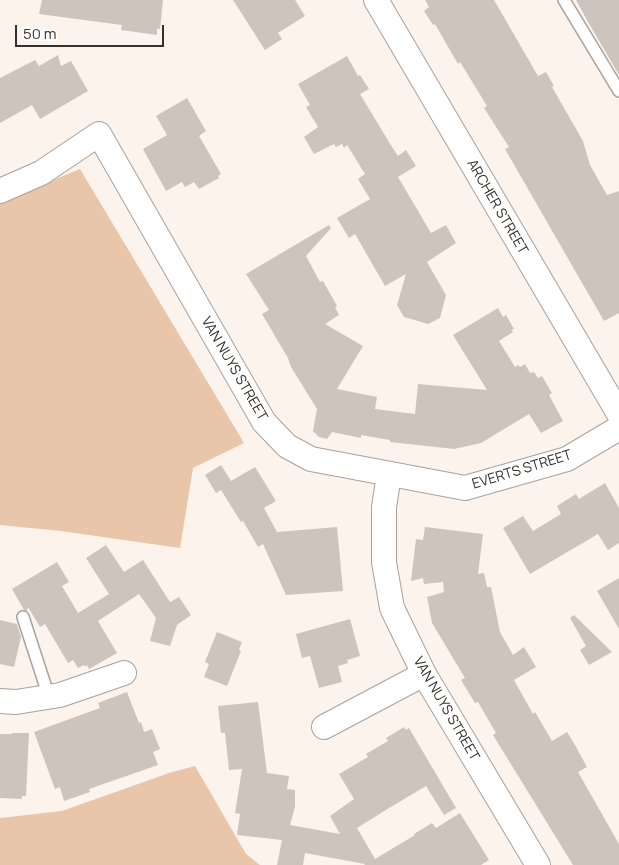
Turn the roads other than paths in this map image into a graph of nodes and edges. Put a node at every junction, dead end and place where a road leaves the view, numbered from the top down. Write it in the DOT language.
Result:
graph roads {
  1 [pos="376,0"];
  2 [pos="564,0"];
  3 [pos="619,91"];
  4 [pos="0,191"];
  5 [pos="619,414"];
  6 [pos="619,428"];
  7 [pos="389,475"];
  8 [pos="23,617"];
  9 [pos="124,673"];
  10 [pos="424,674"];
  11 [pos="49,696"];
  12 [pos="0,701"];
  13 [pos="324,727"];
  14 [pos="538,865"];
  1 -- 5 [label="street, ARCHER STREET"];
  2 -- 3 [label="lane"];
  4 -- 7 [label="street, VAN NUYS STREET"];
  6 -- 7 [label="street, EVERTS STREET"];
  7 -- 10 [label="street, VAN NUYS STREET"];
  8 -- 11 [label="lane"];
  9 -- 11 [label="street"];
  10 -- 13 [label="street"];
  10 -- 14 [label="street, VAN NUYS STREET"];
  11 -- 12 [label="street"];
}
